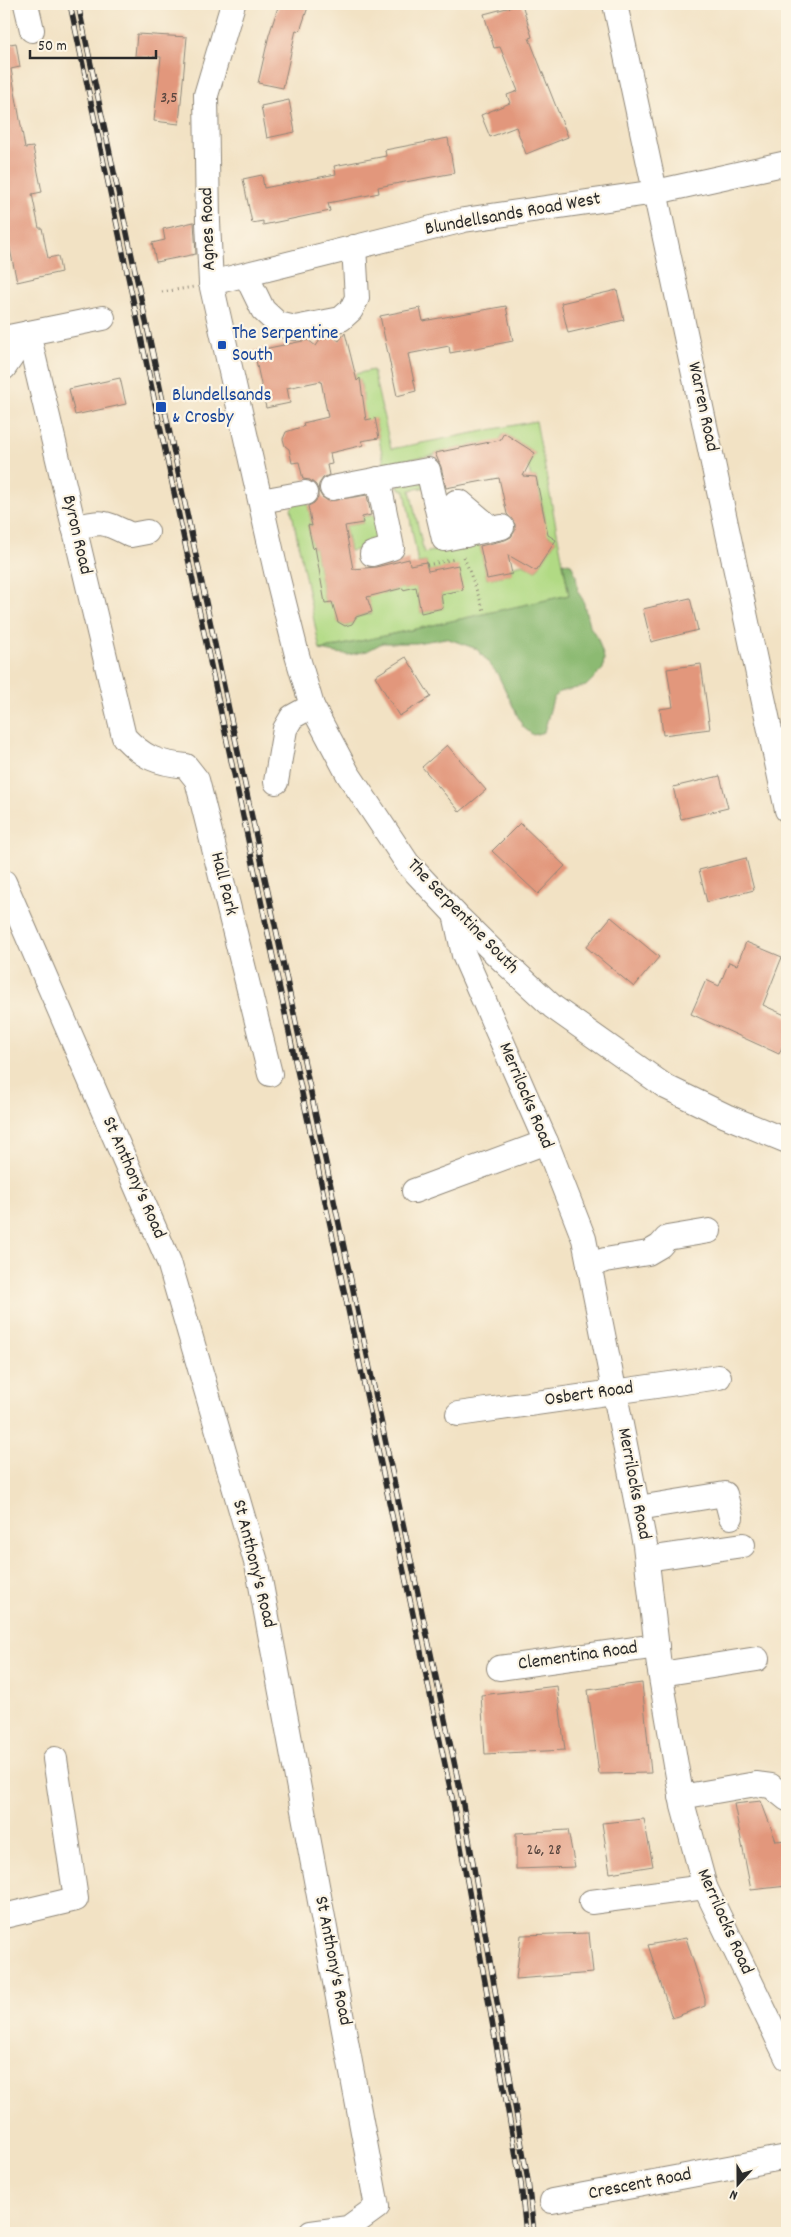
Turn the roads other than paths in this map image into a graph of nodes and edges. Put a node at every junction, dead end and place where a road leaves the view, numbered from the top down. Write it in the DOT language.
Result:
graph roads {
  1 [pos="26,4"];
  2 [pos="232,4"];
  3 [pos="616,4"];
  4 [pos="32,30"];
  5 [pos="787,163"];
  6 [pos="656,192"];
  7 [pos="354,247"];
  8 [pos="246,274"];
  9 [pos="212,283"];
  10 [pos="103,318"];
  11 [pos="28,332"];
  12 [pos="4,338"];
  13 [pos="4,368"];
  14 [pos="251,454"];
  15 [pos="378,479"];
  16 [pos="332,488"];
  17 [pos="305,493"];
  18 [pos="261,501"];
  19 [pos="74,528"];
  20 [pos="147,532"];
  21 [pos="465,546"];
  22 [pos="372,554"];
  23 [pos="312,706"];
  24 [pos="124,736"];
  25 [pos="276,782"];
  26 [pos="787,810"];
  27 [pos="4,882"];
  28 [pos="455,914"];
  29 [pos="270,1074"];
  30 [pos="787,1141"];
  31 [pos="546,1142"];
  32 [pos="414,1191"];
  33 [pos="709,1231"];
  34 [pos="589,1266"];
  35 [pos="719,1377"];
  36 [pos="614,1391"];
  37 [pos="458,1414"];
  38 [pos="638,1508"];
  39 [pos="732,1517"];
  40 [pos="743,1545"];
  41 [pos="647,1559"];
  42 [pos="657,1646"];
  43 [pos="757,1659"];
  44 [pos="500,1668"];
  45 [pos="661,1674"];
  46 [pos="55,1759"];
  47 [pos="681,1797"];
  48 [pos="787,1799"];
  49 [pos="705,1887"];
  50 [pos="592,1902"];
  51 [pos="4,1916"];
  52 [pos="787,2058"];
  53 [pos="787,2157"];
  54 [pos="552,2201"];
  55 [pos="364,2225"];
  56 [pos="311,2233"];
  1 -- 4 [label="street"];
  2 -- 9 [label="street, Agnes Road"];
  3 -- 6 [label="street, Warren Road"];
  5 -- 6 [label="street, Blundellsands Road West"];
  6 -- 7 [label="street, Blundellsands Road West"];
  6 -- 26 [label="street, Warren Road"];
  7 -- 8 [label="street, Blundellsands Road West"];
  7 -- 8 [label="street"];
  8 -- 9 [label="street, Blundellsands Road West"];
  9 -- 14 [label="street, Agnes Road"];
  10 -- 11 [label="street"];
  11 -- 12 [label="street"];
  11 -- 13 [label="street"];
  11 -- 19 [label="street, Byron Road"];
  14 -- 18 [label="street, The Serpentine South"];
  15 -- 16 [label="street"];
  15 -- 21 [label="street"];
  15 -- 22 [label="street"];
  17 -- 18 [label="street"];
  18 -- 23 [label="street, The Serpentine South"];
  19 -- 20 [label="street"];
  19 -- 24 [label="street, Byron Road"];
  21 -- 21 [label="street"];
  23 -- 25 [label="street"];
  23 -- 28 [label="street, The Serpentine South"];
  24 -- 29 [label="street, Hall Park"];
  27 -- 55 [label="street, St Anthony's Road"];
  28 -- 30 [label="street, The Serpentine South"];
  28 -- 31 [label="street, Merrilocks Road"];
  31 -- 32 [label="street"];
  31 -- 34 [label="street, Merrilocks Road"];
  33 -- 34 [label="street"];
  34 -- 36 [label="street, Merrilocks Road"];
  35 -- 36 [label="street, Osbert Road"];
  36 -- 37 [label="street, Osbert Road"];
  36 -- 38 [label="street, Merrilocks Road"];
  38 -- 39 [label="street"];
  38 -- 41 [label="street, Merrilocks Road"];
  40 -- 41 [label="street"];
  41 -- 42 [label="street, Merrilocks Road"];
  42 -- 44 [label="street, Clementina Road"];
  42 -- 45 [label="street, Merrilocks Road"];
  43 -- 45 [label="street"];
  45 -- 47 [label="street, Merrilocks Road"];
  46 -- 51 [label="street"];
  47 -- 48 [label="street"];
  47 -- 49 [label="street, Merrilocks Road"];
  49 -- 50 [label="street"];
  49 -- 52 [label="street, Merrilocks Road"];
  53 -- 54 [label="street, Crescent Road"];
  55 -- 56 [label="street, St Anthony's Road"];
}
